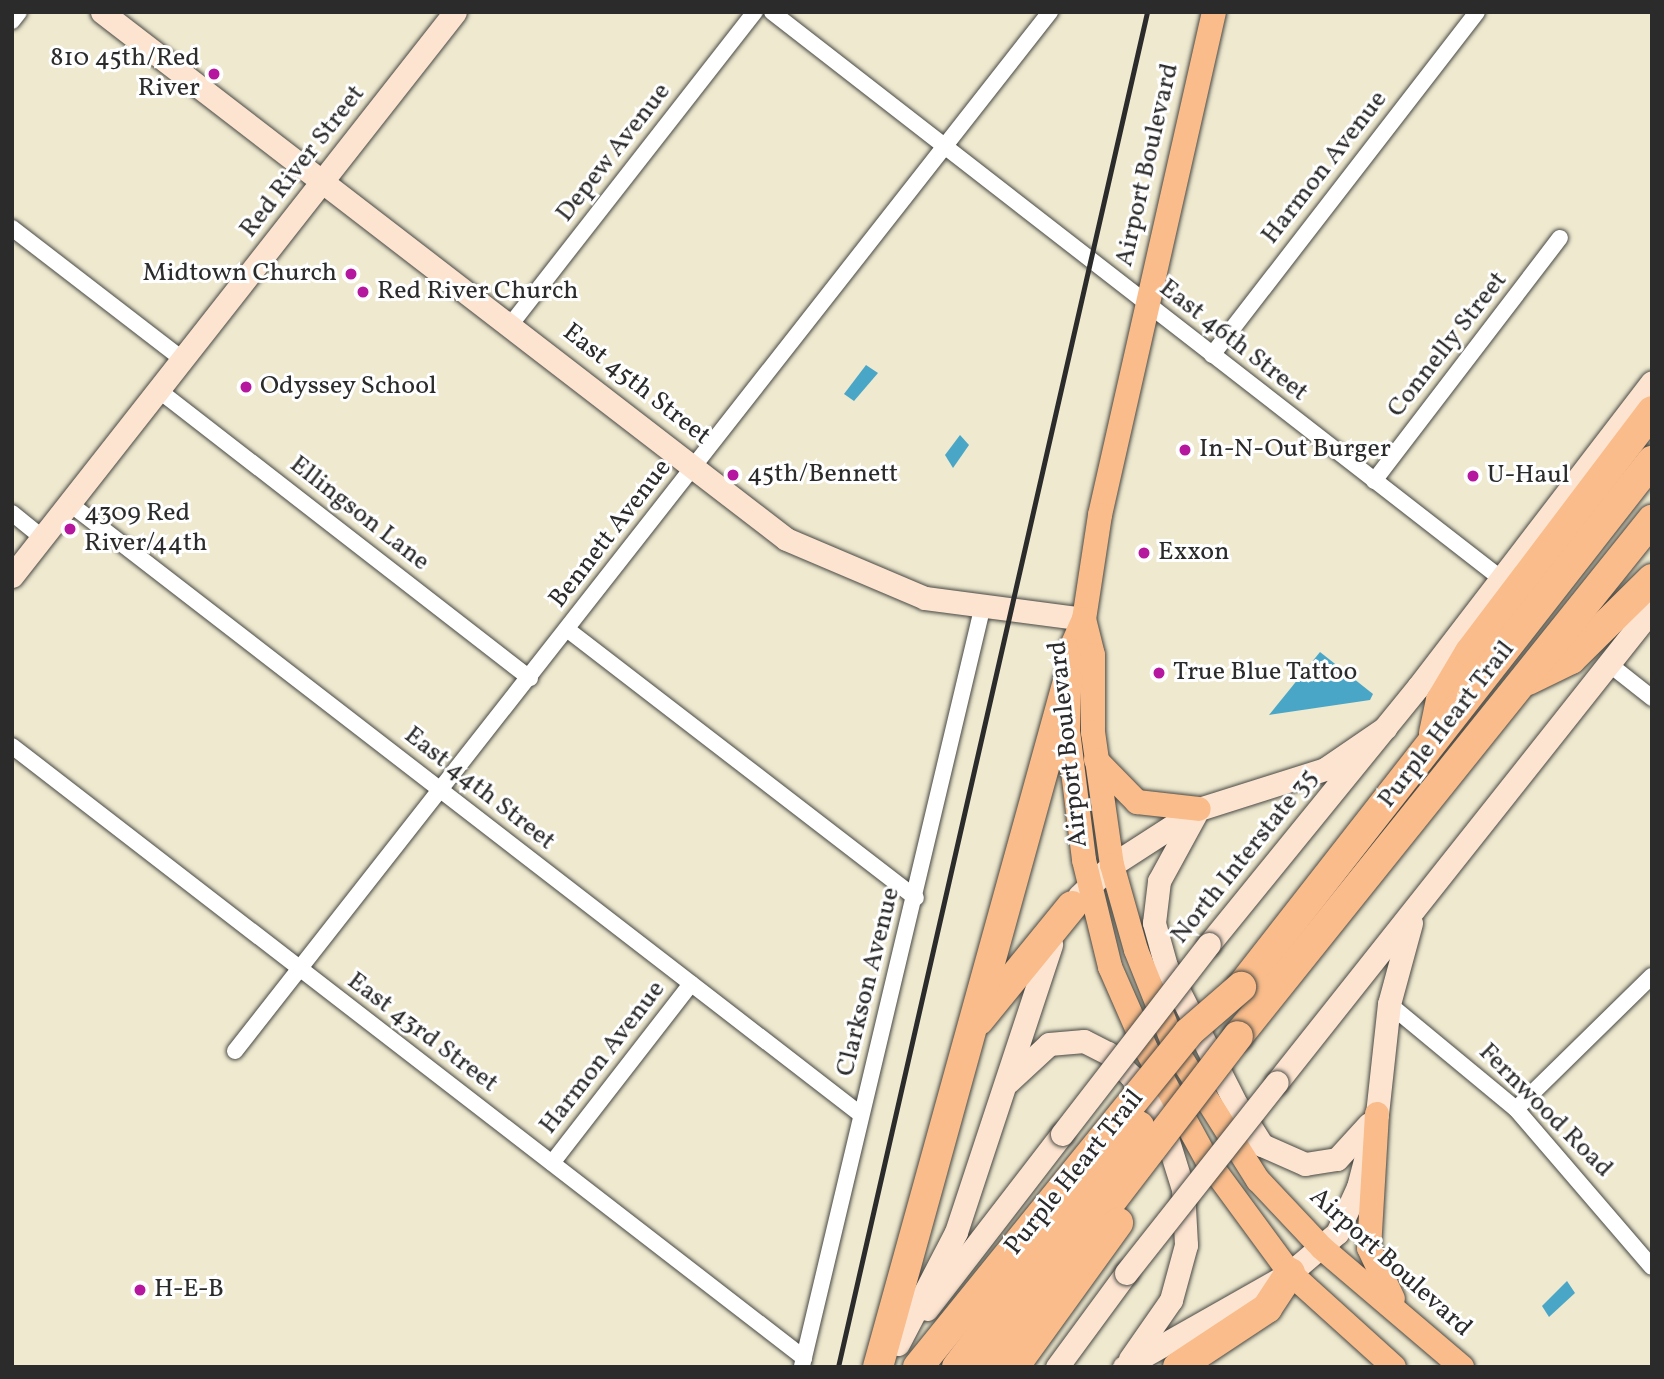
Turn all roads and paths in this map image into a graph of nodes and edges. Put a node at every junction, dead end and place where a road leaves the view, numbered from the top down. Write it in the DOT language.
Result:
graph roads {
  1 [pos="19,12"];
  2 [pos="102,12"];
  3 [pos="455,12"];
  4 [pos="755,12"];
  5 [pos="772,12"];
  6 [pos="1050,12"];
  7 [pos="1214,12"];
  8 [pos="1477,12"];
  9 [pos="12,21"];
  10 [pos="944,147"];
  11 [pos="324,180"];
  12 [pos="12,228"];
  13 [pos="1560,238"];
  14 [pos="1146,305"];
  15 [pos="512,324"];
  16 [pos="1212,355"];
  17 [pos="182,359"];
  18 [pos="1652,382"];
  19 [pos="158,389"];
  20 [pos="1652,411"];
  21 [pos="1652,461"];
  22 [pos="695,467"];
  23 [pos="1374,481"];
  24 [pos="69,503"];
  25 [pos="12,513"];
  26 [pos="1652,520"];
  27 [pos="43,537"];
  28 [pos="12,576"];
  29 [pos="1499,577"];
  30 [pos="1652,579"];
  31 [pos="982,609"];
  32 [pos="1652,609"];
  33 [pos="1084,619"];
  34 [pos="568,629"];
  35 [pos="1609,664"];
  36 [pos="530,678"];
  37 [pos="1068,681"];
  38 [pos="1521,682"];
  39 [pos="1652,698"];
  40 [pos="1385,728"];
  41 [pos="12,746"];
  42 [pos="1431,746"];
  43 [pos="1096,760"];
  44 [pos="442,791"];
  45 [pos="1199,809"];
  46 [pos="1112,865"];
  47 [pos="1080,894"];
  48 [pos="916,898"];
  49 [pos="1420,900"];
  50 [pos="298,970"];
  51 [pos="1652,976"];
  52 [pos="691,984"];
  53 [pos="1241,987"];
  54 [pos="1388,1004"];
  55 [pos="971,1030"];
  56 [pos="1242,1030"];
  57 [pos="235,1051"];
  58 [pos="1006,1083"];
  59 [pos="1516,1109"];
  60 [pos="860,1114"];
  61 [pos="1377,1114"];
  62 [pos="552,1163"];
  63 [pos="1322,1248"];
  64 [pos="1652,1267"];
  65 [pos="1290,1273"];
  66 [pos="1416,1331"];
  67 [pos="898,1343"];
  68 [pos="803,1362"];
  69 [pos="880,1367"];
  70 [pos="918,1367"];
  71 [pos="957,1367"];
  72 [pos="984,1367"];
  73 [pos="1014,1367"];
  74 [pos="1057,1367"];
  75 [pos="1124,1367"];
  76 [pos="1178,1367"];
  77 [pos="1394,1367"];
  78 [pos="1462,1367"];
  1 -- 9 [label="street"];
  2 -- 11 [label="main road, East 45th Street"];
  3 -- 11 [label="main road, Red River Street"];
  4 -- 15 [label="street, Depew Avenue"];
  5 -- 10 [label="street, East 46th Street"];
  6 -- 10 [label="street, Bennett Avenue"];
  7 -- 14 [label="main road, Airport Boulevard"];
  8 -- 16 [label="street, Harmon Avenue"];
  10 -- 14 [label="street, East 46th Street"];
  10 -- 22 [label="street, Bennett Avenue"];
  11 -- 15 [label="main road, East 45th Street"];
  11 -- 17 [label="main road, Red River Street"];
  12 -- 17 [label="street"];
  13 -- 23 [label="street, Connelly Street"];
  14 -- 16 [label="street, East 46th Street"];
  14 -- 33 [label="main road, Airport Boulevard"];
  15 -- 22 [label="main road, East 45th Street"];
  16 -- 23 [label="street, East 46th Street"];
  17 -- 19 [label="main road, Red River Street"];
  18 -- 29 [label="main road, North Interstate 35"];
  19 -- 24 [label="main road, Red River Street"];
  19 -- 36 [label="street, Ellingson Lane"];
  20 -- 42 [label="highway"];
  21 -- 42 [label="highway, Purple Heart Trail"];
  22 -- 31 [label="main road, East 45th Street"];
  22 -- 34 [label="street, Bennett Avenue"];
  23 -- 29 [label="street, East 46th Street"];
  24 -- 27 [label="main road, Red River Street"];
  24 -- 44 [label="street, East 44th Street"];
  25 -- 27 [label="street"];
  26 -- 38 [label="highway, Purple Heart Trail"];
  27 -- 28 [label="main road, Red River Street"];
  29 -- 40 [label="main road, North Interstate 35"];
  30 -- 38 [label="highway"];
  31 -- 33 [label="main road, East 45th Street"];
  31 -- 48 [label="street, Clarkson Avenue"];
  32 -- 35 [label="main road"];
  33 -- 37 [label="main road, Airport Boulevard"];
  33 -- 43 [label="main road, Airport Boulevard"];
  34 -- 36 [label="street, Bennett Avenue"];
  34 -- 48 [label="street"];
  35 -- 39 [label="street"];
  35 -- 49 [label="main road"];
  36 -- 44 [label="street, Bennett Avenue"];
  37 -- 47 [label="main road, Airport Boulevard"];
  37 -- 55 [label="highway"];
  38 -- 56 [label="highway, Purple Heart Trail"];
  40 -- 45 [label="main road"];
  40 -- 67 [label="main road, North Interstate 35, bridge"];
  41 -- 50 [label="street, East 43rd Street"];
  42 -- 53 [label="highway, Purple Heart Trail"];
  43 -- 45 [label="main road"];
  43 -- 46 [label="main road, Airport Boulevard"];
  44 -- 50 [label="street, Bennett Avenue"];
  44 -- 52 [label="street, East 44th Street"];
  45 -- 46 [label="main road"];
  45 -- 61 [label="main road"];
  46 -- 47 [label="main road"];
  46 -- 63 [label="main road, Airport Boulevard"];
  47 -- 55 [label="highway"];
  47 -- 58 [label="main road"];
  47 -- 65 [label="main road, Airport Boulevard"];
  48 -- 60 [label="street, Clarkson Avenue"];
  49 -- 54 [label="main road"];
  49 -- 74 [label="main road, bridge"];
  50 -- 57 [label="street, Bennett Avenue"];
  50 -- 62 [label="street, East 43rd Street"];
  51 -- 59 [label="street"];
  52 -- 60 [label="street, East 44th Street"];
  52 -- 62 [label="street, Harmon Avenue"];
  53 -- 70 [label="highway, Purple Heart Trail, bridge"];
  53 -- 71 [label="highway, Purple Heart Trail, bridge"];
  54 -- 59 [label="street, Fernwood Road"];
  54 -- 61 [label="main road"];
  55 -- 69 [label="highway"];
  56 -- 72 [label="highway, Purple Heart Trail, bridge"];
  56 -- 73 [label="highway, Purple Heart Trail, bridge"];
  58 -- 67 [label="main road"];
  58 -- 75 [label="main road"];
  59 -- 64 [label="street, Fernwood Road"];
  60 -- 68 [label="street, Clarkson Avenue"];
  61 -- 63 [label="main road"];
  61 -- 66 [label="main road"];
  62 -- 68 [label="street, East 43rd Street"];
  63 -- 65 [label="main road"];
  63 -- 66 [label="main road, Airport Boulevard"];
  65 -- 75 [label="main road"];
  65 -- 76 [label="highway"];
  65 -- 77 [label="main road, Airport Boulevard"];
  66 -- 78 [label="main road, Airport Boulevard"];
  67 -- 69 [label="main road, North Interstate 35"];
}
